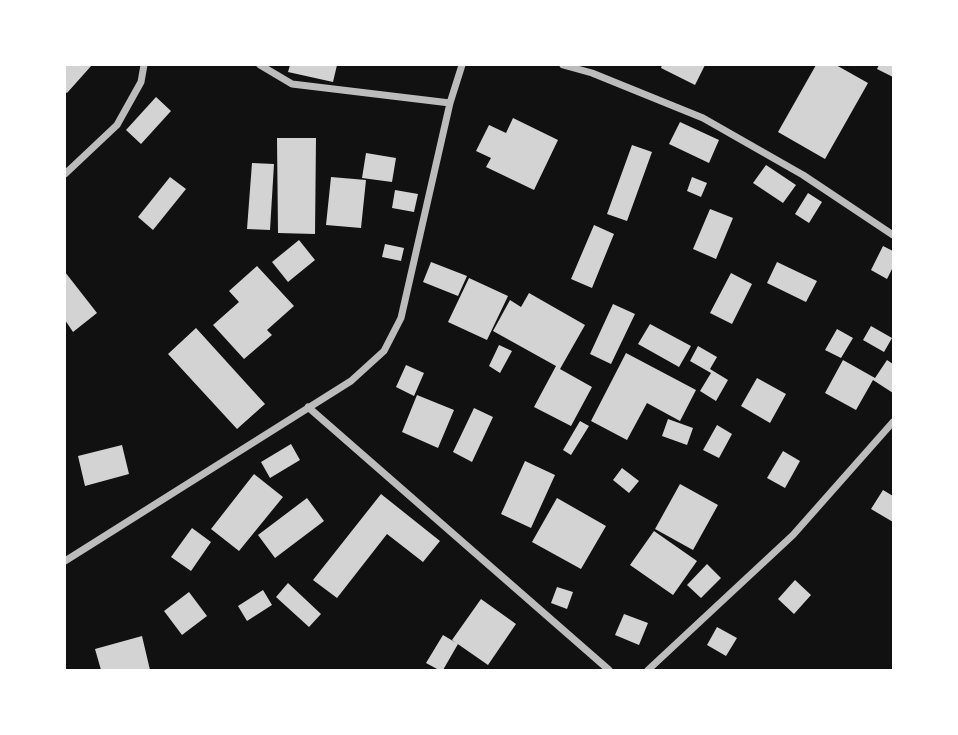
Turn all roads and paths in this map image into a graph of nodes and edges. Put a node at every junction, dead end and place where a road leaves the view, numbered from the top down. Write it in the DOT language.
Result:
graph roads {
  1 [pos="144,65"];
  2 [pos="260,65"];
  3 [pos="462,65"];
  4 [pos="563,65"];
  5 [pos="450,103"];
  6 [pos="65,174"];
  7 [pos="893,235"];
  8 [pos="308,407"];
  9 [pos="893,422"];
  10 [pos="65,561"];
  11 [pos="609,670"];
  12 [pos="648,670"];
  1 -- 6 [label="street"];
  2 -- 5 [label="street"];
  3 -- 5 [label="street"];
  4 -- 7 [label="street"];
  5 -- 8 [label="street"];
  8 -- 10 [label="street"];
  8 -- 11 [label="street"];
  9 -- 12 [label="street"];
}
